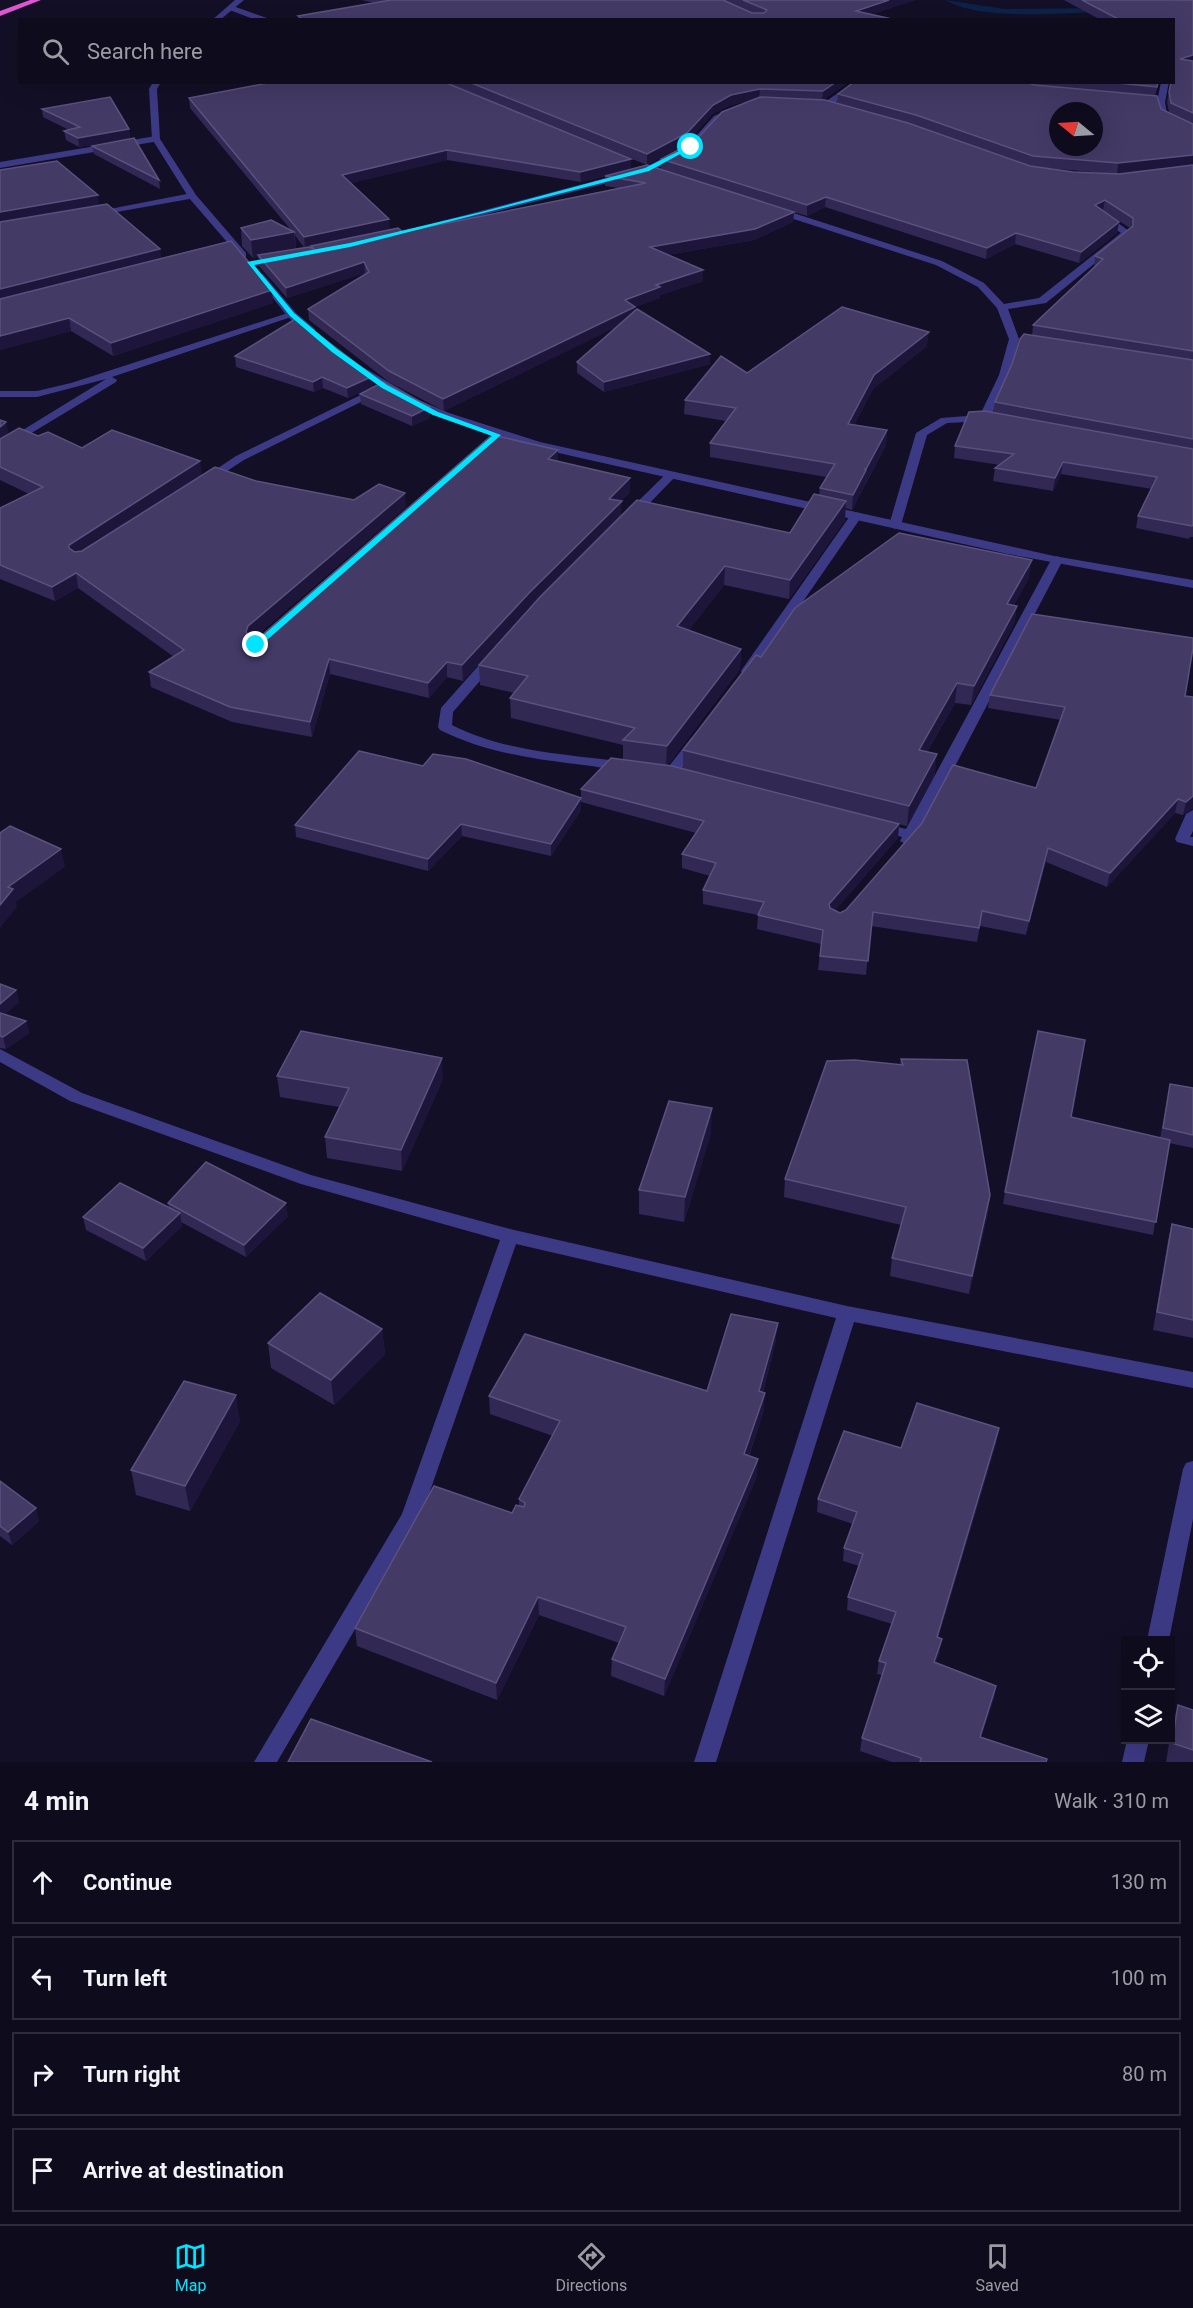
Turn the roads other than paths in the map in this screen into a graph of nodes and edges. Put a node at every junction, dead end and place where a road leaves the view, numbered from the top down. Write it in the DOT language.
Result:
graph roads {
  1 [pos="37,0"];
  2 [pos="240,0"];
  3 [pos="230,7"];
  4 [pos="0,14"];
  5 [pos="217,18"];
  6 [pos="259,18"];
  7 [pos="156,84"];
  8 [pos="857,84"];
  9 [pos="1165,84"];
  10 [pos="1149,101"];
  11 [pos="1161,102"];
  12 [pos="814,105"];
  13 [pos="825,106"];
  14 [pos="743,107"];
  15 [pos="836,109"];
  16 [pos="1193,129"];
  17 [pos="156,139"];
  18 [pos="0,165"];
  19 [pos="637,165"];
  20 [pos="647,170"];
  21 [pos="667,176"];
  22 [pos="192,195"];
  23 [pos="765,207"];
  24 [pos="87,214"];
  25 [pos="1101,215"];
  26 [pos="383,237"];
  27 [pos="294,255"];
  28 [pos="250,264"];
  29 [pos="1002,307"];
  30 [pos="292,315"];
  31 [pos="318,336"];
  32 [pos="343,356"];
  33 [pos="132,368"];
  34 [pos="384,386"];
  35 [pos="0,394"];
  36 [pos="0,449"];
  37 [pos="670,476"];
  38 [pos="200,484"];
  39 [pos="856,516"];
  40 [pos="895,525"];
  41 [pos="619,527"];
  42 [pos="1057,560"];
  43 [pos="1193,584"];
  44 [pos="498,653"];
  45 [pos="743,679"];
  46 [pos="707,727"];
  47 [pos="636,768"];
  48 [pos="671,774"];
  49 [pos="1193,814"];
  50 [pos="866,823"];
  51 [pos="912,835"];
  52 [pos="1193,842"];
  53 [pos="897,852"];
  54 [pos="0,1055"];
  55 [pos="510,1236"];
  56 [pos="847,1313"];
  57 [pos="1193,1380"];
  58 [pos="1193,1469"];
  59 [pos="1159,1636"];
  60 [pos="1137,1744"];
  61 [pos="265,1762"];
  62 [pos="705,1762"];
  63 [pos="1133,1762"];
  1 -- 4 [label="highway"];
  2 -- 3 [label="street"];
  3 -- 5 [label="street"];
  3 -- 6 [label="street"];
  7 -- 17 [label="street"];
  8 -- 13 [label="street"];
  9 -- 11 [label="street"];
  10 -- 11 [label="street"];
  11 -- 16 [label="street"];
  12 -- 13 [label="street"];
  13 -- 15 [label="street"];
  14 -- 20 [label="street"];
  17 -- 18 [label="street"];
  17 -- 22 [label="street"];
  19 -- 20 [label="street"];
  20 -- 21 [label="street"];
  20 -- 26 [label="street"];
  22 -- 24 [label="street"];
  22 -- 28 [label="street"];
  23 -- 29 [label="street"];
  25 -- 29 [label="street"];
  27 -- 28 [label="street"];
  28 -- 30 [label="street"];
  29 -- 40 [label="street"];
  30 -- 31 [label="street"];
  30 -- 33 [label="street"];
  32 -- 34 [label="street"];
  33 -- 35 [label="street"];
  33 -- 36 [label="street"];
  34 -- 37 [label="street"];
  34 -- 38 [label="street"];
  37 -- 39 [label="street"];
  37 -- 41 [label="street"];
  39 -- 40 [label="street"];
  39 -- 45 [label="street"];
  40 -- 42 [label="street"];
  42 -- 43 [label="street"];
  42 -- 51 [label="street"];
  44 -- 47 [label="street"];
  46 -- 48 [label="street"];
  49 -- 52 [label="street"];
  50 -- 51 [label="street"];
  51 -- 53 [label="street"];
  54 -- 55 [label="street"];
  55 -- 56 [label="street"];
  55 -- 61 [label="street"];
  56 -- 57 [label="street"];
  56 -- 62 [label="street"];
  58 -- 59 [label="street"];
  60 -- 63 [label="street"];
}
